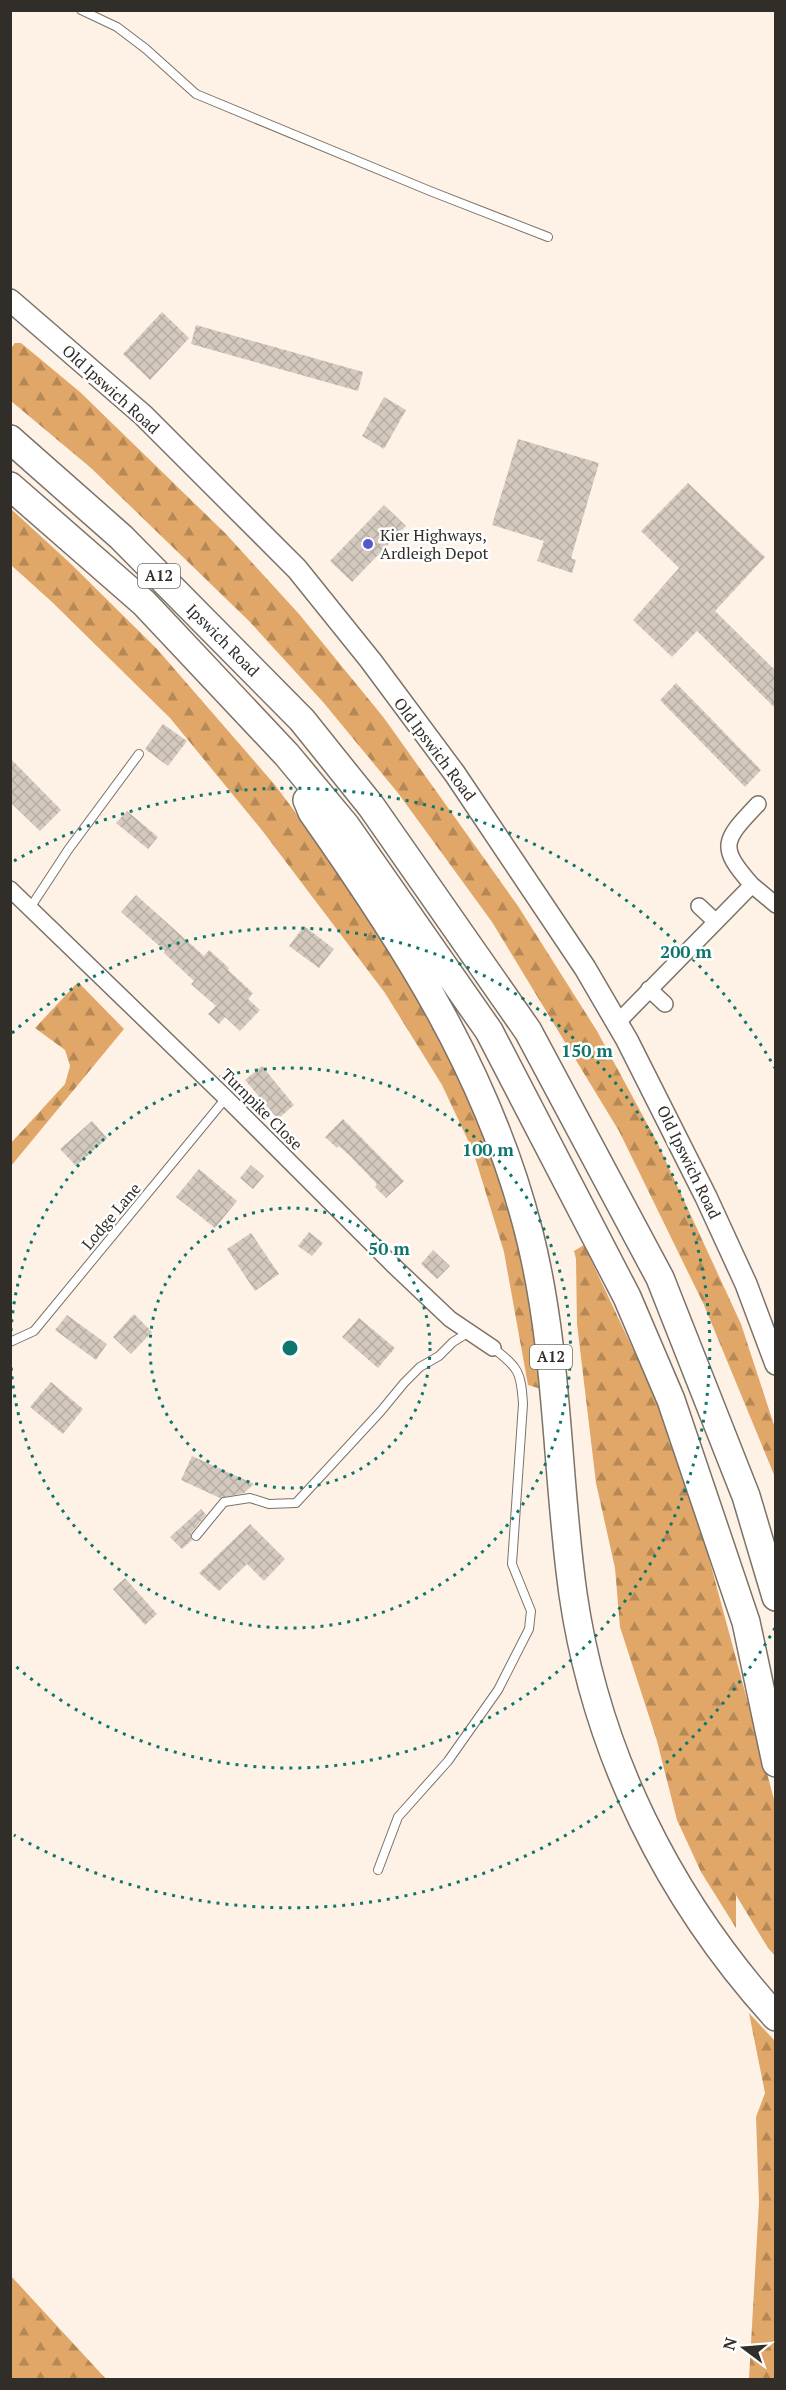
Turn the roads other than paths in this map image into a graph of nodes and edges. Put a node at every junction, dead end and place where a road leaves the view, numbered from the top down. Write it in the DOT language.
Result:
graph roads {
  1 [pos="81,10"];
  2 [pos="548,237"];
  3 [pos="10,300"];
  4 [pos="10,439"];
  5 [pos="10,486"];
  6 [pos="139,754"];
  7 [pos="287,755"];
  8 [pos="758,804"];
  9 [pos="752,885"];
  10 [pos="10,889"];
  11 [pos="776,905"];
  12 [pos="699,906"];
  13 [pos="30,908"];
  14 [pos="715,921"];
  15 [pos="650,989"];
  16 [pos="665,1004"];
  17 [pos="617,1023"];
  18 [pos="226,1098"];
  19 [pos="746,1284"];
  20 [pos="776,1322"];
  21 [pos="469,1332"];
  22 [pos="10,1342"];
  23 [pos="493,1348"];
  24 [pos="776,1364"];
  25 [pos="746,1496"];
  26 [pos="196,1536"];
  27 [pos="776,1539"];
  28 [pos="776,1597"];
  29 [pos="776,1763"];
  30 [pos="378,1870"];
  31 [pos="776,2017"];
  1 -- 2 [label="lane"];
  3 -- 17 [label="street, Old Ipswich Road"];
  4 -- 25 [label="highway, Ipswich Road / A12"];
  5 -- 7 [label="highway, Ipswich Road / A12"];
  6 -- 13 [label="lane"];
  7 -- 29 [label="highway, A12"];
  7 -- 31 [label="highway, A12"];
  8 -- 9 [label="street"];
  9 -- 11 [label="street"];
  9 -- 14 [label="street"];
  10 -- 13 [label="street, Turnpike Close"];
  12 -- 14 [label="street"];
  13 -- 18 [label="street, Turnpike Close"];
  14 -- 15 [label="street"];
  15 -- 16 [label="street"];
  15 -- 17 [label="street"];
  17 -- 19 [label="street, Old Ipswich Road"];
  18 -- 21 [label="street, Turnpike Close"];
  18 -- 22 [label="lane, Lodge Lane"];
  19 -- 20 [label="street, Old Ipswich Road"];
  19 -- 24 [label="street, Old Ipswich Road"];
  21 -- 23 [label="street, Turnpike Close"];
  21 -- 26 [label="lane"];
  23 -- 30 [label="lane"];
  25 -- 27 [label="highway, A12"];
  25 -- 28 [label="highway, A12"];
}
